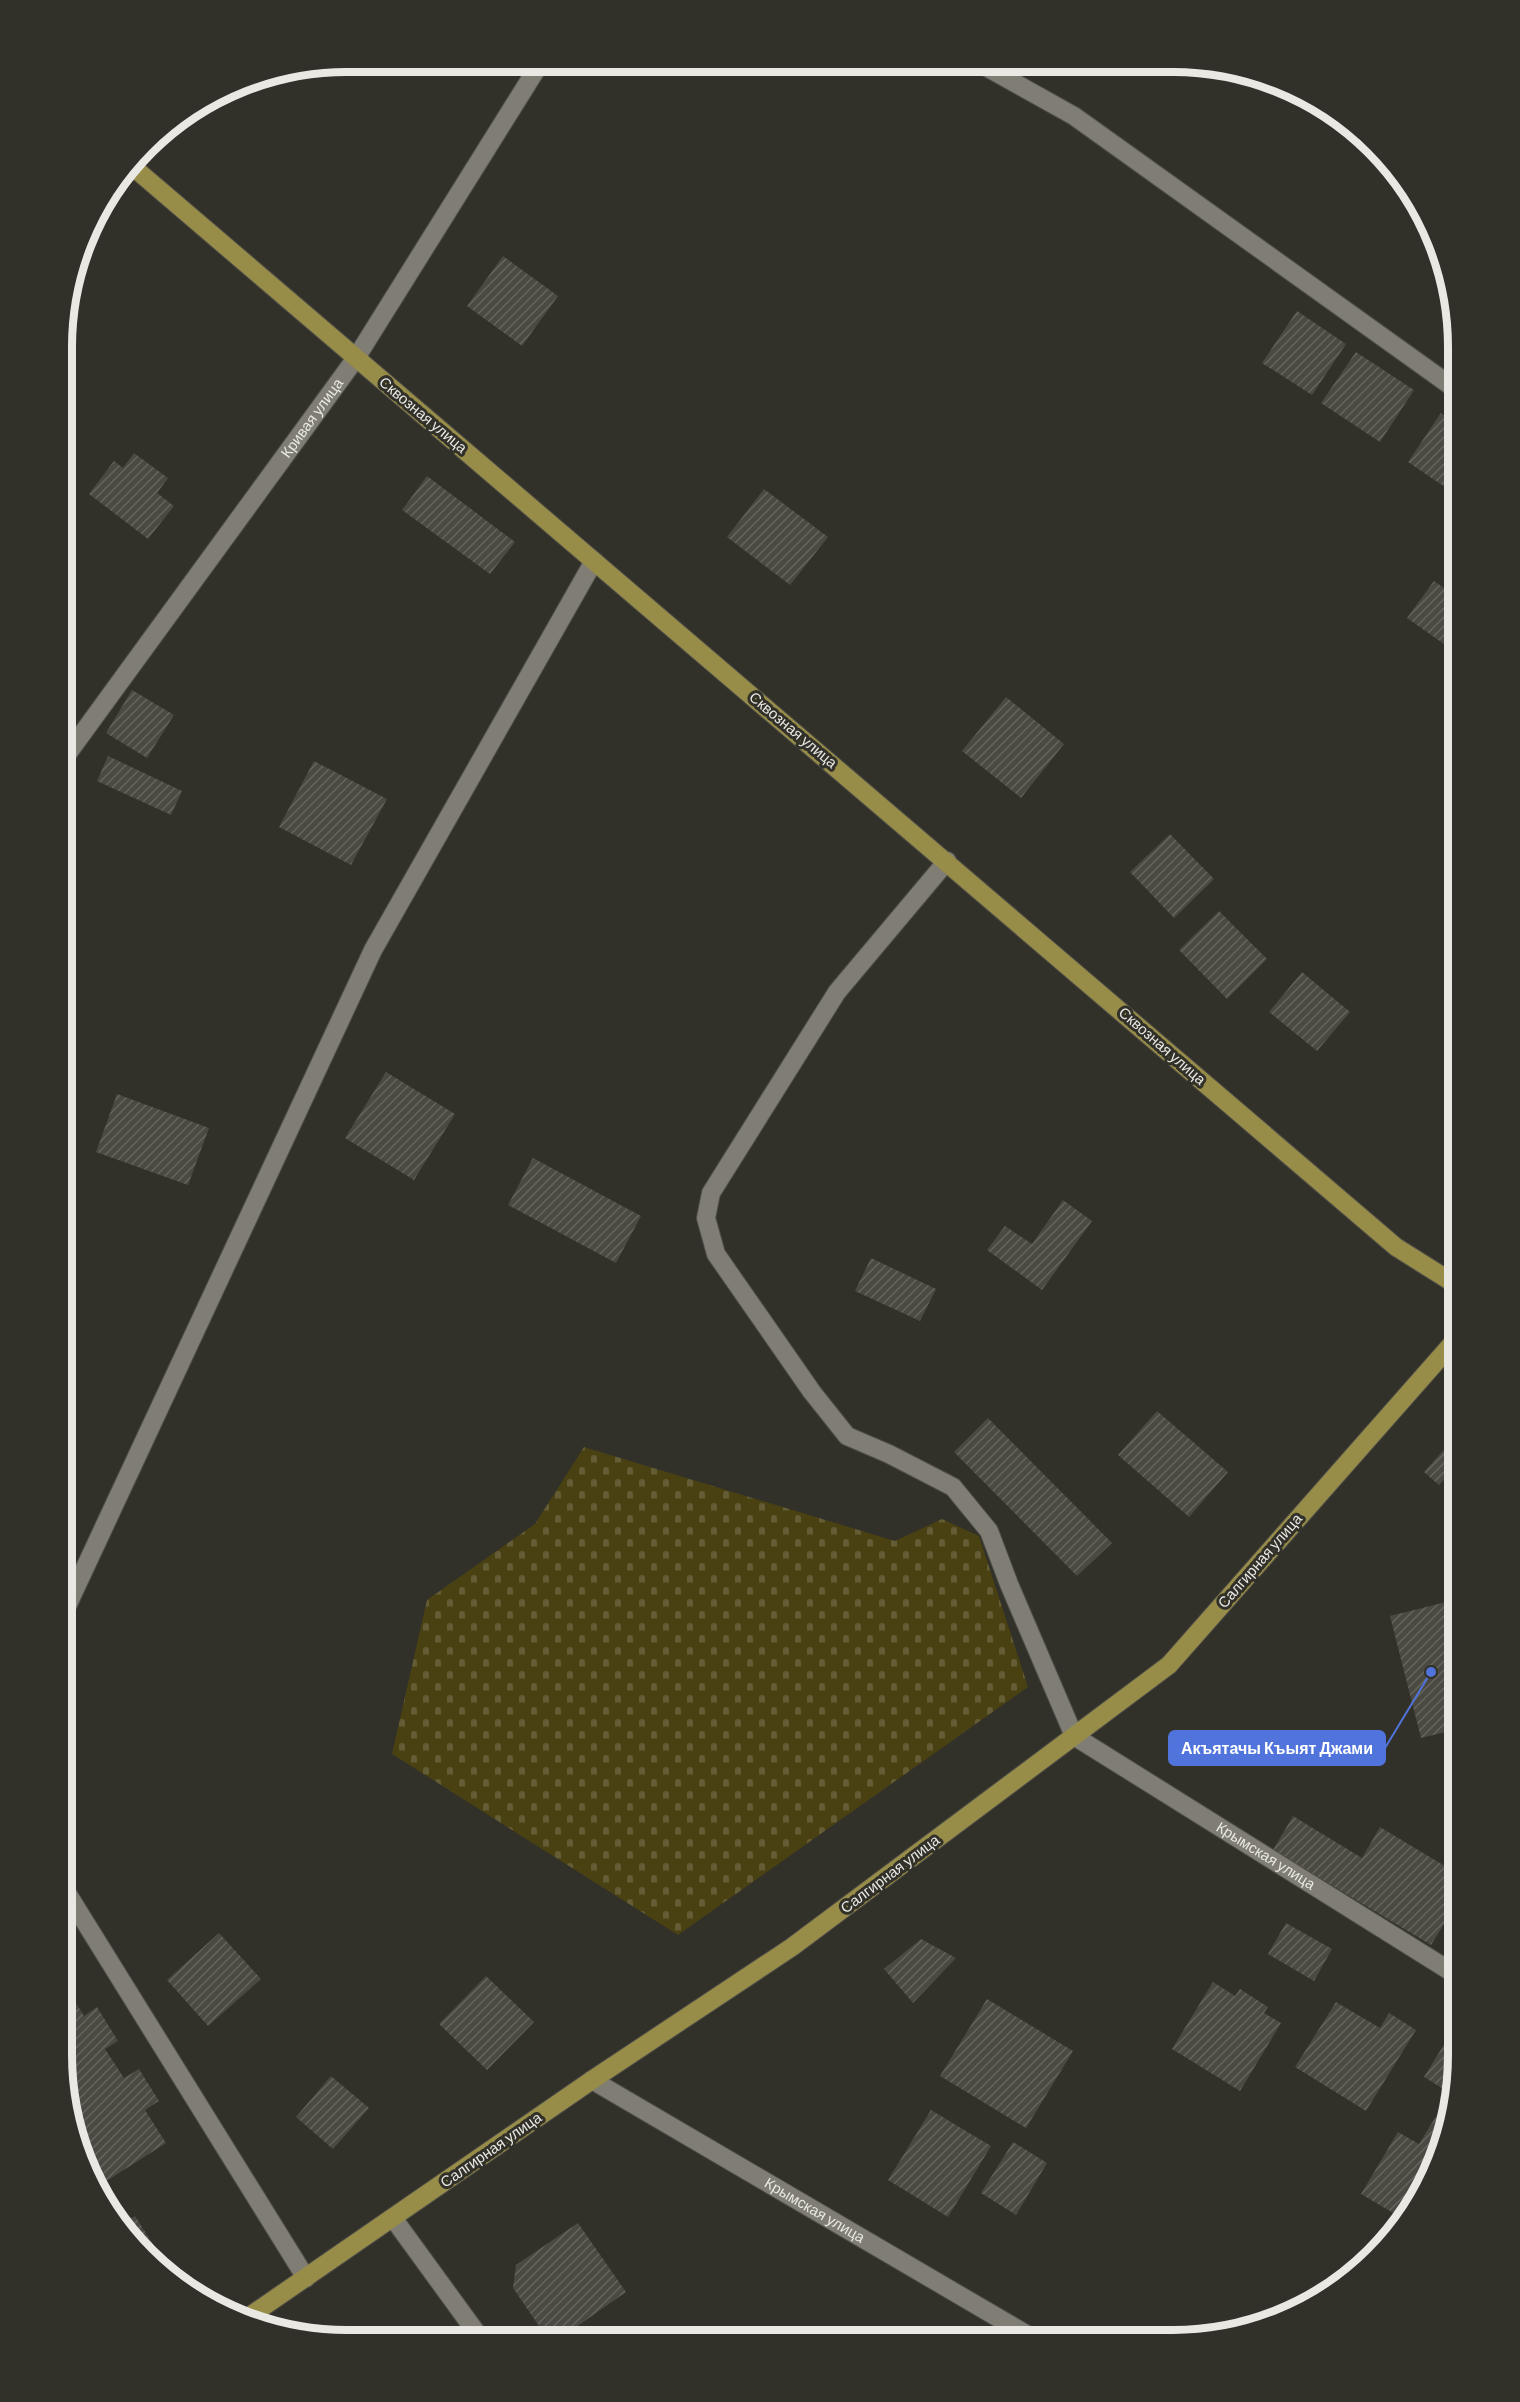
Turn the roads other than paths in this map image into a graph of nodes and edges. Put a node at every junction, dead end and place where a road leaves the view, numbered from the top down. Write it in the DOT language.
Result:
graph roads {
  1 [pos="535,72"];
  2 [pos="995,72"];
  3 [pos="137,170"];
  4 [pos="356,358"];
  5 [pos="1448,384"];
  6 [pos="594,561"];
  7 [pos="72,748"];
  8 [pos="947,861"];
  9 [pos="1448,1280"];
  10 [pos="1448,1348"];
  11 [pos="72,1596"];
  12 [pos="1074,1736"];
  13 [pos="72,1901"];
  14 [pos="1448,1970"];
  15 [pos="592,2079"];
  16 [pos="393,2218"];
  17 [pos="306,2278"];
  18 [pos="254,2313"];
  19 [pos="475,2330"];
  20 [pos="1019,2330"];
  1 -- 4 [label="street, Кривая улица"];
  2 -- 5 [label="street"];
  3 -- 4 [label="main road, Сквозная улица"];
  4 -- 6 [label="main road, Сквозная улица"];
  4 -- 7 [label="street, Кривая улица"];
  6 -- 8 [label="main road, Сквозная улица"];
  6 -- 11 [label="street"];
  8 -- 9 [label="main road, Сквозная улица"];
  8 -- 12 [label="street"];
  10 -- 12 [label="main road, Салгирная улица"];
  12 -- 14 [label="street, Крымская улица"];
  12 -- 15 [label="main road, Салгирная улица"];
  13 -- 17 [label="street"];
  15 -- 16 [label="main road, Салгирная улица"];
  15 -- 20 [label="street, Крымская улица"];
  16 -- 17 [label="main road, Салгирная улица"];
  16 -- 19 [label="street"];
  17 -- 18 [label="main road, Салгирная улица"];
}
